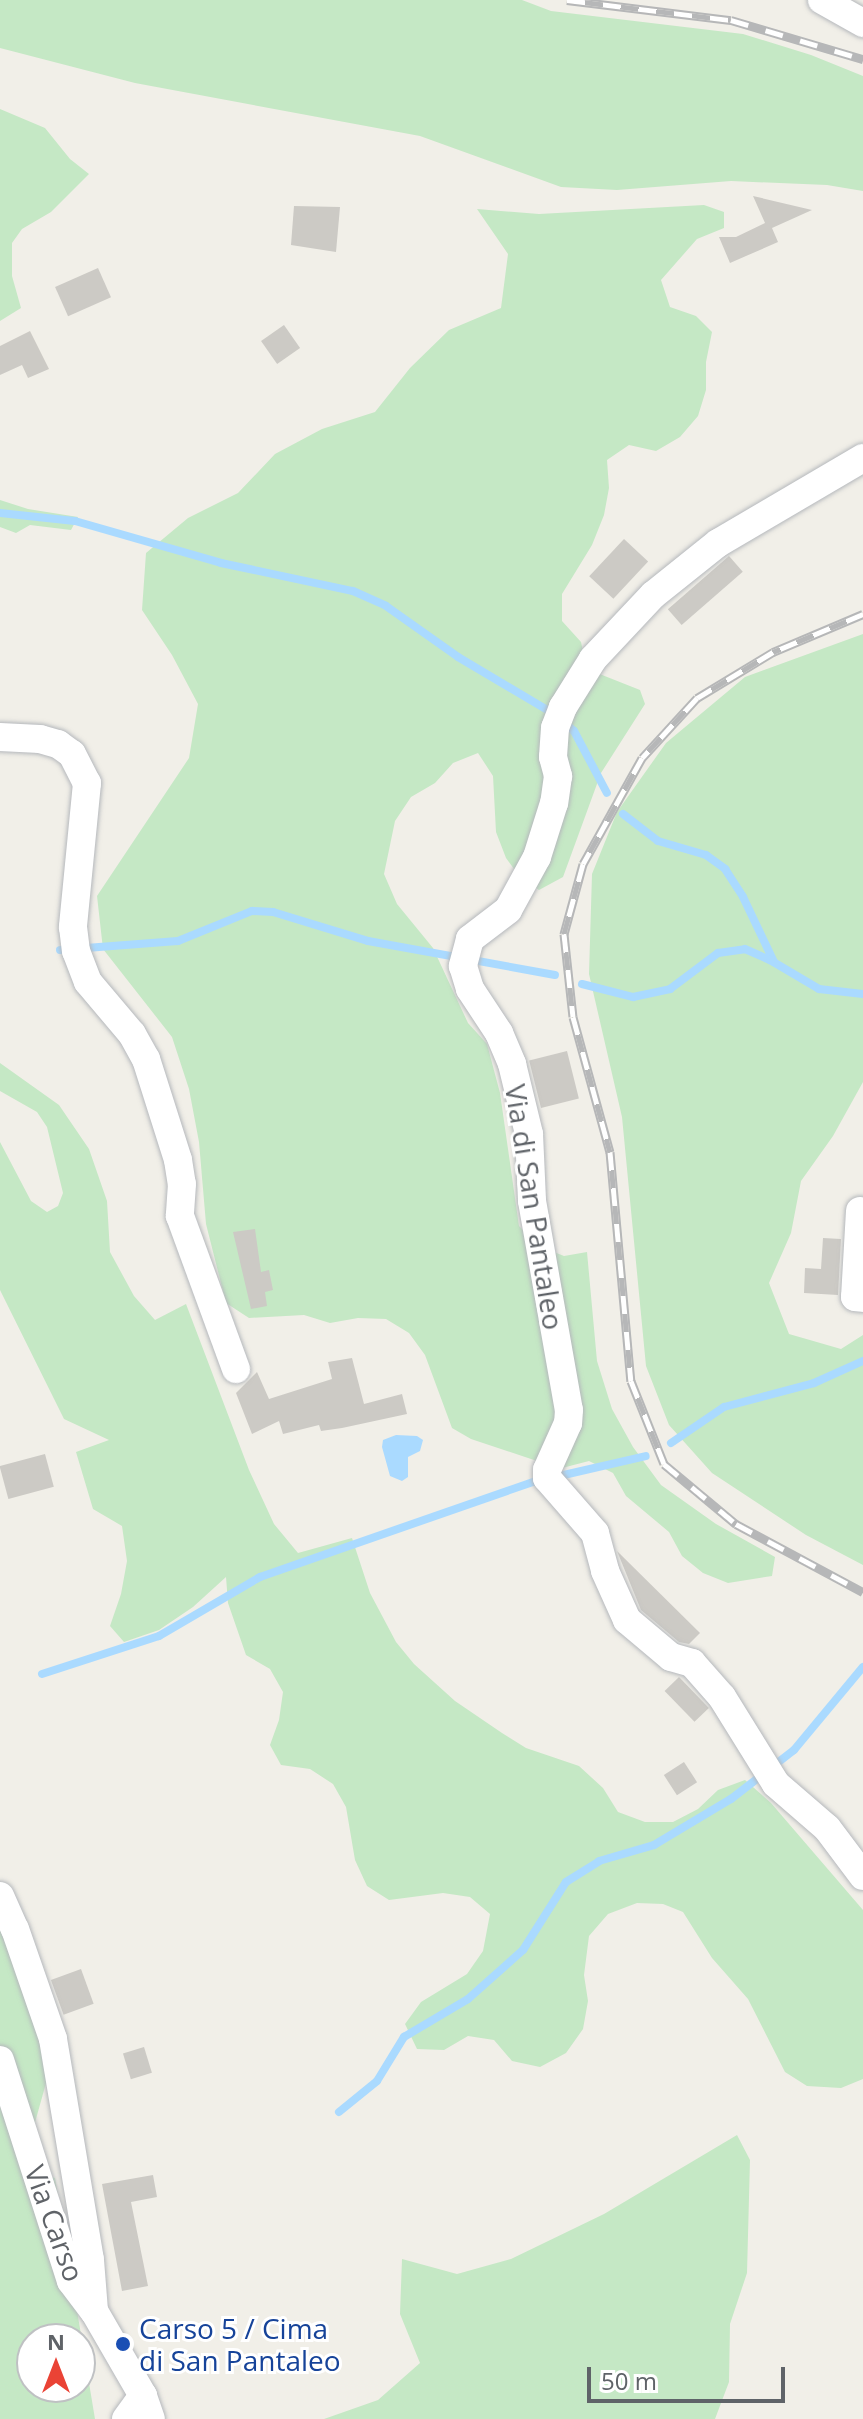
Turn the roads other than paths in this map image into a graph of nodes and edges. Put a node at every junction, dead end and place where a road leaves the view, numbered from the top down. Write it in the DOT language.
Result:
graph roads {
  1 [pos="822,0"];
  2 [pos="863,23"];
  3 [pos="863,458"];
  4 [pos="0,737"];
  5 [pos="860,1211"];
  6 [pos="863,1298"];
  7 [pos="236,1369"];
  8 [pos="863,1876"];
  9 [pos="0,1896"];
  10 [pos="0,2060"];
  11 [pos="94,2311"];
  12 [pos="140,2411"];
  1 -- 2 [label="street"];
  3 -- 8 [label="street, Via di San Pantaleo"];
  4 -- 7 [label="street"];
  5 -- 6 [label="street"];
  9 -- 11 [label="street"];
  10 -- 11 [label="street, Via Carso"];
  11 -- 12 [label="street, Via Carso"];
}
